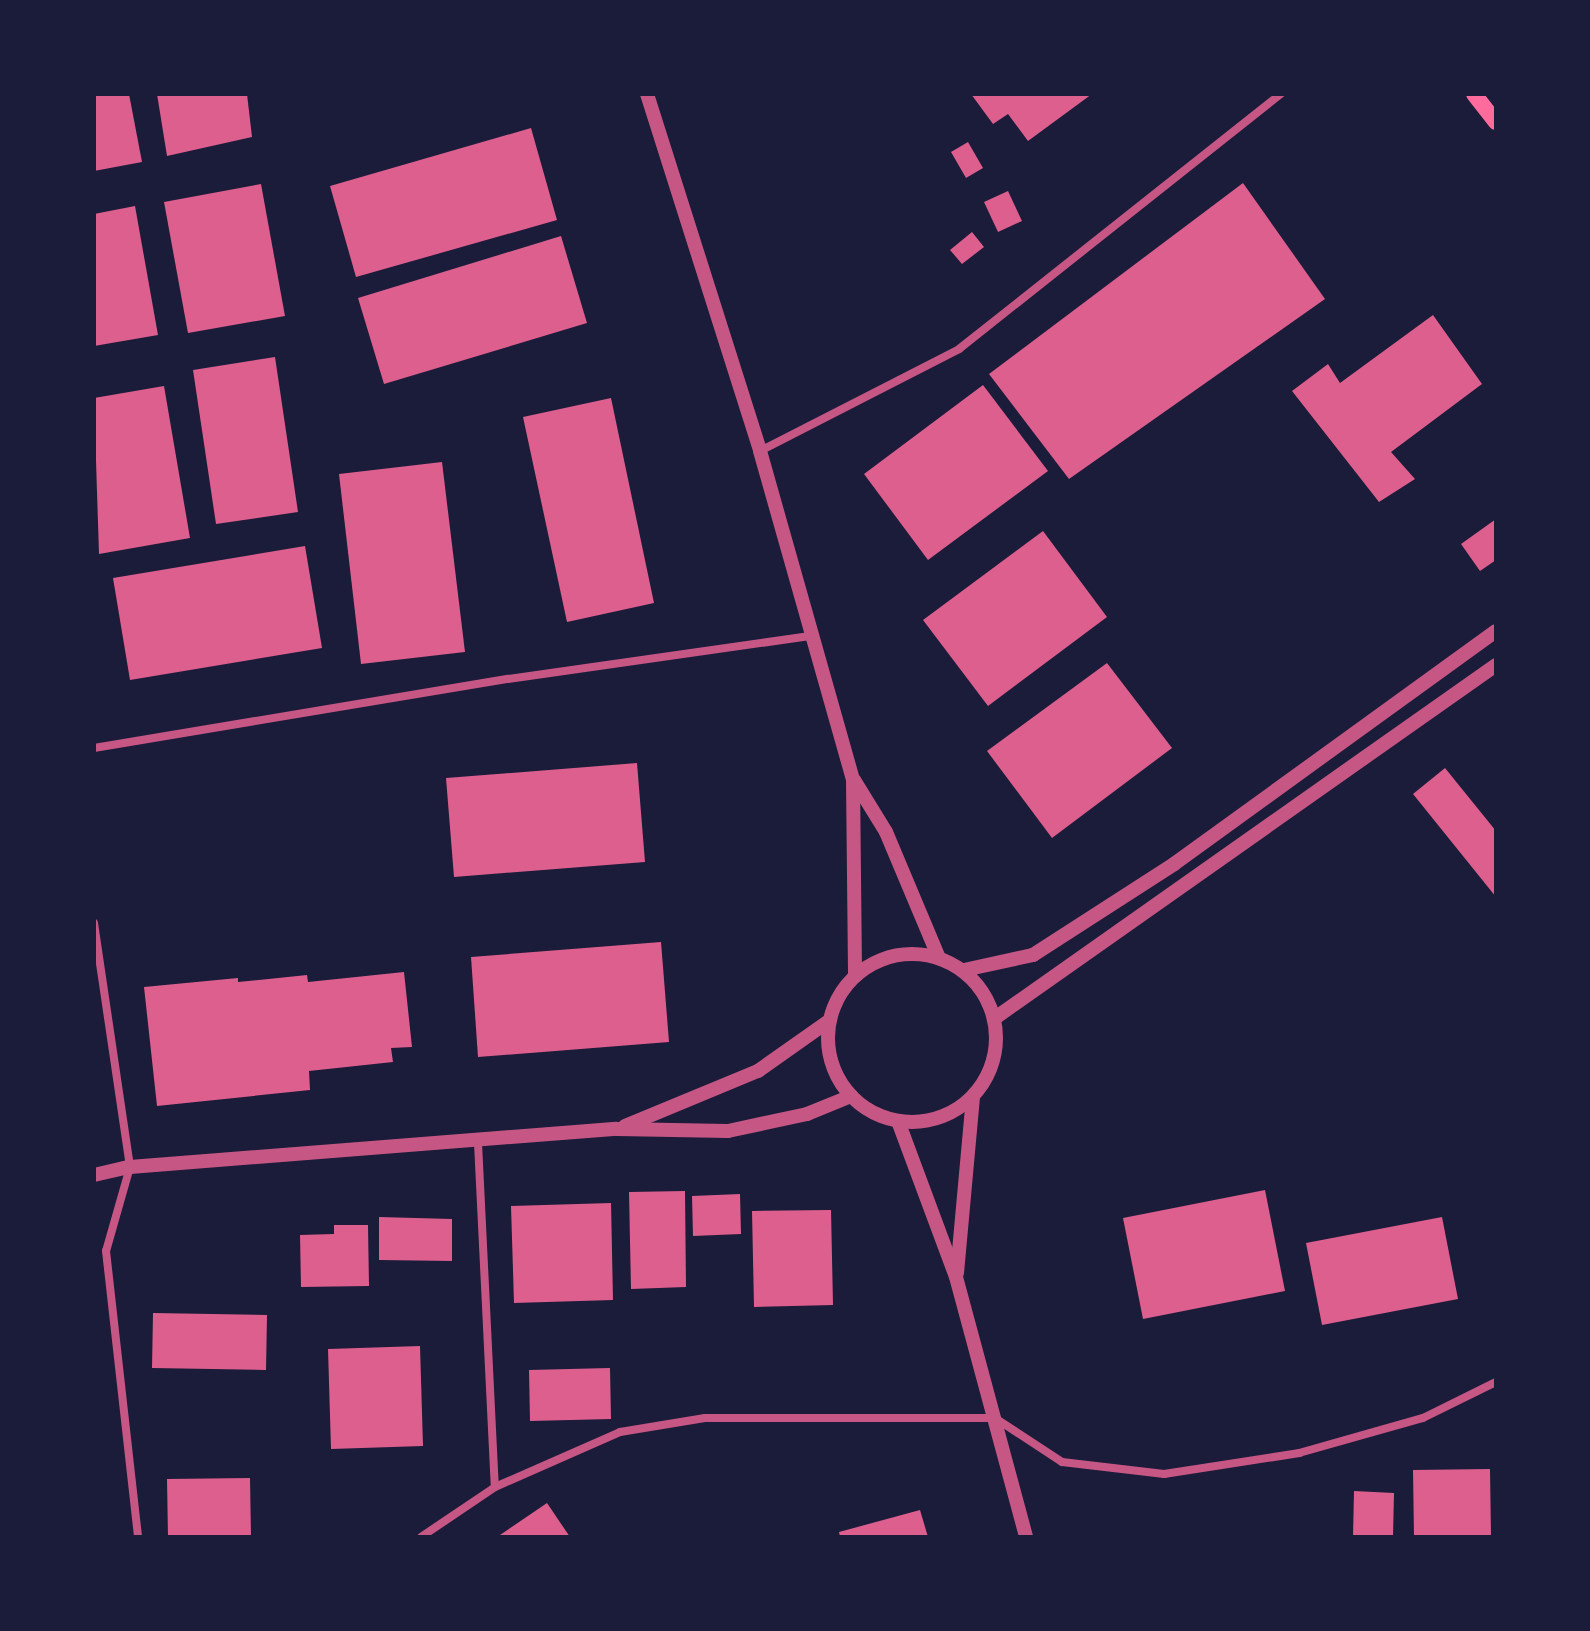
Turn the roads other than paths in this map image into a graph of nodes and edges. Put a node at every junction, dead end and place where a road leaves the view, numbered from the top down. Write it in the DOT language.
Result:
graph roads {
  1 [pos="647,94"];
  2 [pos="1281,94"];
  3 [pos="1474,94"];
  4 [pos="1496,122"];
  5 [pos="760,451"];
  6 [pos="1496,631"];
  7 [pos="810,636"];
  8 [pos="1496,665"];
  9 [pos="94,748"];
  10 [pos="853,780"];
  11 [pos="94,923"];
  12 [pos="938,956"];
  13 [pos="964,970"];
  14 [pos="855,975"];
  15 [pos="995,1018"];
  16 [pos="829,1021"];
  17 [pos="851,1096"];
  18 [pos="973,1097"];
  19 [pos="898,1121"];
  20 [pos="617,1129"];
  21 [pos="478,1143"];
  22 [pos="130,1167"];
  23 [pos="94,1175"];
  24 [pos="956,1277"];
  25 [pos="1496,1382"];
  26 [pos="995,1418"];
  27 [pos="495,1487"];
  28 [pos="138,1537"];
  29 [pos="421,1537"];
  30 [pos="1026,1537"];
  1 -- 5 [label="street"];
  2 -- 5 [label="street"];
  3 -- 4 [label="main road"];
  5 -- 7 [label="street"];
  6 -- 13 [label="street"];
  7 -- 9 [label="street"];
  7 -- 10 [label="street"];
  8 -- 15 [label="street"];
  10 -- 12 [label="street"];
  10 -- 14 [label="street"];
  11 -- 22 [label="street"];
  12 -- 13 [label="street"];
  12 -- 14 [label="street"];
  13 -- 15 [label="street"];
  14 -- 16 [label="street"];
  15 -- 18 [label="street"];
  16 -- 17 [label="street"];
  16 -- 20 [label="street"];
  17 -- 19 [label="street"];
  17 -- 20 [label="street"];
  18 -- 19 [label="street"];
  18 -- 24 [label="street"];
  19 -- 24 [label="street"];
  20 -- 21 [label="street"];
  21 -- 22 [label="street"];
  21 -- 27 [label="street"];
  22 -- 23 [label="street"];
  22 -- 28 [label="street"];
  24 -- 26 [label="street"];
  25 -- 26 [label="street"];
  26 -- 27 [label="street"];
  26 -- 30 [label="street"];
  27 -- 29 [label="street"];
}
